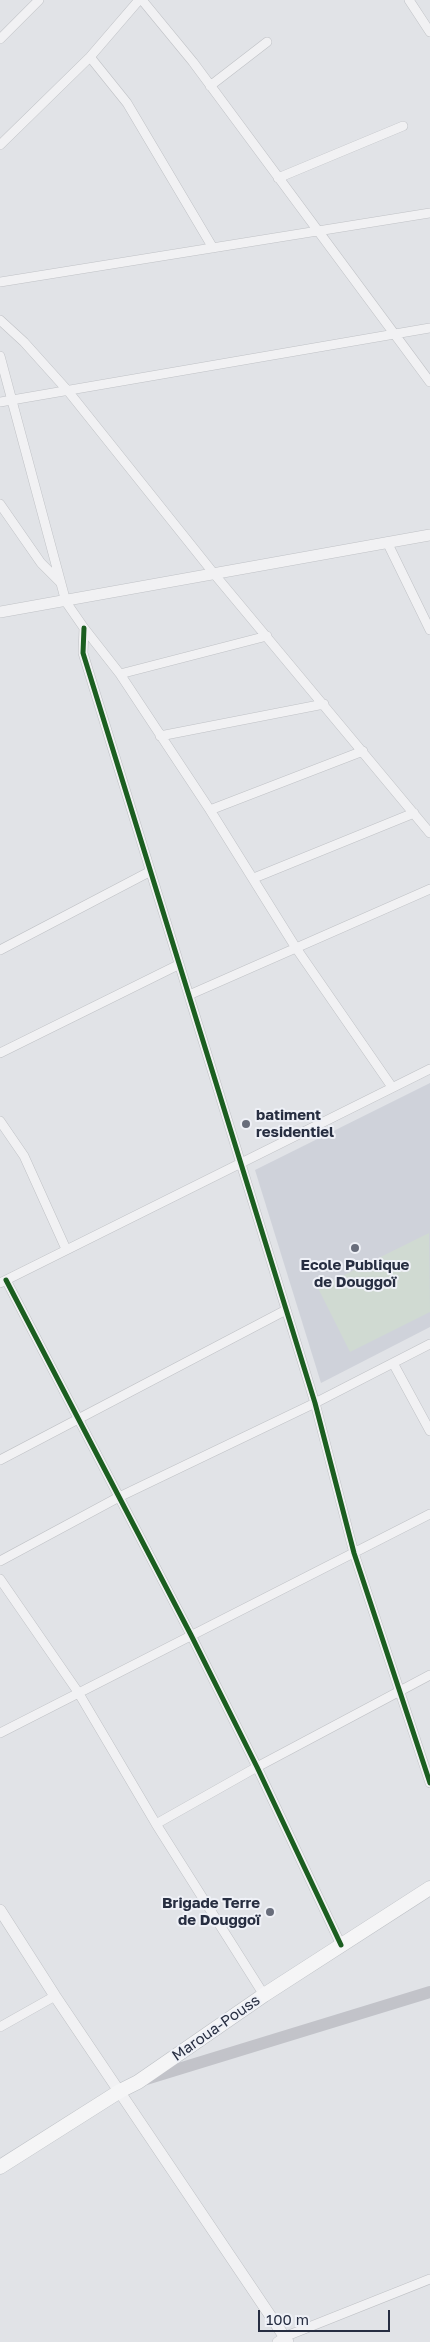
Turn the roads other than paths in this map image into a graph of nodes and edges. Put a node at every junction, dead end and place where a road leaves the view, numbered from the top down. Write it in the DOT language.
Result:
graph roads {
  1 [pos="39,0"];
  2 [pos="140,0"];
  3 [pos="409,0"];
  4 [pos="430,32"];
  5 [pos="0,39"];
  6 [pos="267,42"];
  7 [pos="90,57"];
  8 [pos="210,86"];
  9 [pos="403,126"];
  10 [pos="0,145"];
  11 [pos="278,178"];
  12 [pos="430,213"];
  13 [pos="316,231"];
  14 [pos="213,248"];
  15 [pos="0,282"];
  16 [pos="0,320"];
  17 [pos="430,328"];
  18 [pos="396,334"];
  19 [pos="0,356"];
  20 [pos="430,382"];
  21 [pos="68,391"];
  22 [pos="11,401"];
  23 [pos="0,402"];
  24 [pos="0,504"];
  25 [pos="430,535"];
  26 [pos="387,542"];
  27 [pos="215,575"];
  28 [pos="60,582"];
  29 [pos="66,602"];
  30 [pos="0,612"];
  31 [pos="84,628"];
  32 [pos="430,630"];
  33 [pos="267,636"];
  34 [pos="120,674"];
  35 [pos="324,704"];
  36 [pos="160,736"];
  37 [pos="363,751"];
  38 [pos="210,810"];
  39 [pos="414,813"];
  40 [pos="430,833"];
  41 [pos="149,872"];
  42 [pos="254,878"];
  43 [pos="430,889"];
  44 [pos="296,948"];
  45 [pos="0,950"];
  46 [pos="178,966"];
  47 [pos="189,995"];
  48 [pos="0,1053"];
  49 [pos="430,1069"];
  50 [pos="392,1087"];
  51 [pos="0,1121"];
  52 [pos="240,1162"];
  53 [pos="66,1250"];
  54 [pos="3,1281"];
  55 [pos="286,1310"];
  56 [pos="430,1344"];
  57 [pos="393,1363"];
  58 [pos="315,1403"];
  59 [pos="78,1419"];
  60 [pos="430,1431"];
  61 [pos="0,1460"];
  62 [pos="119,1497"];
  63 [pos="430,1514"];
  64 [pos="354,1553"];
  65 [pos="0,1561"];
  66 [pos="0,1579"];
  67 [pos="191,1634"];
  68 [pos="430,1676"];
  69 [pos="78,1692"];
  70 [pos="399,1692"];
  71 [pos="0,1733"];
  72 [pos="257,1766"];
  73 [pos="430,1783"];
  74 [pos="156,1824"];
  75 [pos="430,1888"];
  76 [pos="0,1910"];
  77 [pos="341,1945"];
  78 [pos="430,1992"];
  79 [pos="264,1995"];
  80 [pos="55,1996"];
  81 [pos="0,2027"];
  82 [pos="138,2082"];
  83 [pos="120,2091"];
  84 [pos="0,2167"];
  85 [pos="430,2279"];
  86 [pos="283,2340"];
  1 -- 5 [label="street"];
  2 -- 7 [label="street"];
  2 -- 8 [label="street"];
  3 -- 4 [label="street"];
  6 -- 8 [label="street"];
  7 -- 10 [label="street"];
  7 -- 14 [label="street"];
  8 -- 11 [label="street"];
  9 -- 11 [label="street"];
  11 -- 13 [label="street"];
  12 -- 13 [label="street"];
  13 -- 14 [label="street"];
  13 -- 18 [label="street"];
  14 -- 15 [label="street"];
  16 -- 21 [label="street"];
  17 -- 18 [label="street"];
  18 -- 20 [label="street"];
  18 -- 21 [label="street"];
  19 -- 22 [label="street"];
  21 -- 22 [label="street"];
  21 -- 27 [label="street"];
  22 -- 23 [label="street"];
  22 -- 28 [label="street"];
  24 -- 28 [label="street"];
  25 -- 26 [label="street"];
  26 -- 27 [label="street"];
  26 -- 32 [label="street"];
  27 -- 29 [label="street"];
  27 -- 33 [label="street"];
  28 -- 29 [label="street"];
  29 -- 30 [label="street"];
  29 -- 31 [label="street"];
  31 -- 34 [label="street"];
  31 -- 41 [label="street"];
  33 -- 34 [label="street"];
  33 -- 35 [label="street"];
  34 -- 36 [label="street"];
  35 -- 36 [label="street"];
  35 -- 37 [label="street"];
  36 -- 38 [label="street"];
  37 -- 38 [label="street"];
  37 -- 39 [label="street"];
  38 -- 42 [label="street"];
  39 -- 40 [label="street"];
  39 -- 42 [label="street"];
  41 -- 45 [label="street"];
  41 -- 46 [label="street"];
  42 -- 44 [label="street"];
  43 -- 44 [label="street"];
  44 -- 47 [label="street"];
  44 -- 50 [label="street"];
  46 -- 47 [label="street"];
  46 -- 48 [label="street"];
  47 -- 52 [label="street"];
  49 -- 50 [label="street"];
  50 -- 52 [label="street"];
  51 -- 53 [label="street"];
  52 -- 53 [label="street"];
  52 -- 55 [label="street"];
  53 -- 54 [label="street"];
  54 -- 59 [label="street"];
  55 -- 58 [label="street"];
  55 -- 59 [label="street"];
  56 -- 57 [label="street"];
  57 -- 58 [label="street"];
  57 -- 60 [label="street"];
  58 -- 62 [label="street"];
  58 -- 64 [label="street"];
  59 -- 61 [label="street"];
  59 -- 62 [label="street"];
  62 -- 65 [label="street"];
  62 -- 67 [label="street"];
  63 -- 64 [label="street"];
  64 -- 67 [label="street"];
  64 -- 70 [label="street"];
  66 -- 69 [label="street"];
  67 -- 69 [label="street"];
  67 -- 72 [label="street"];
  68 -- 70 [label="street"];
  69 -- 71 [label="street"];
  69 -- 74 [label="street"];
  70 -- 72 [label="street"];
  70 -- 73 [label="street"];
  72 -- 74 [label="street"];
  72 -- 77 [label="street"];
  74 -- 79 [label="street"];
  75 -- 77 [label="main road, Maroua-Pouss"];
  76 -- 80 [label="street"];
  77 -- 79 [label="main road, Maroua-Pouss"];
  78 -- 82 [label="main road"];
  79 -- 82 [label="main road, Maroua-Pouss"];
  80 -- 81 [label="street"];
  80 -- 83 [label="street"];
  82 -- 83 [label="main road, Maroua-Pouss"];
  83 -- 84 [label="main road, Maroua-Pouss"];
  83 -- 86 [label="street"];
  85 -- 86 [label="street"];
}
